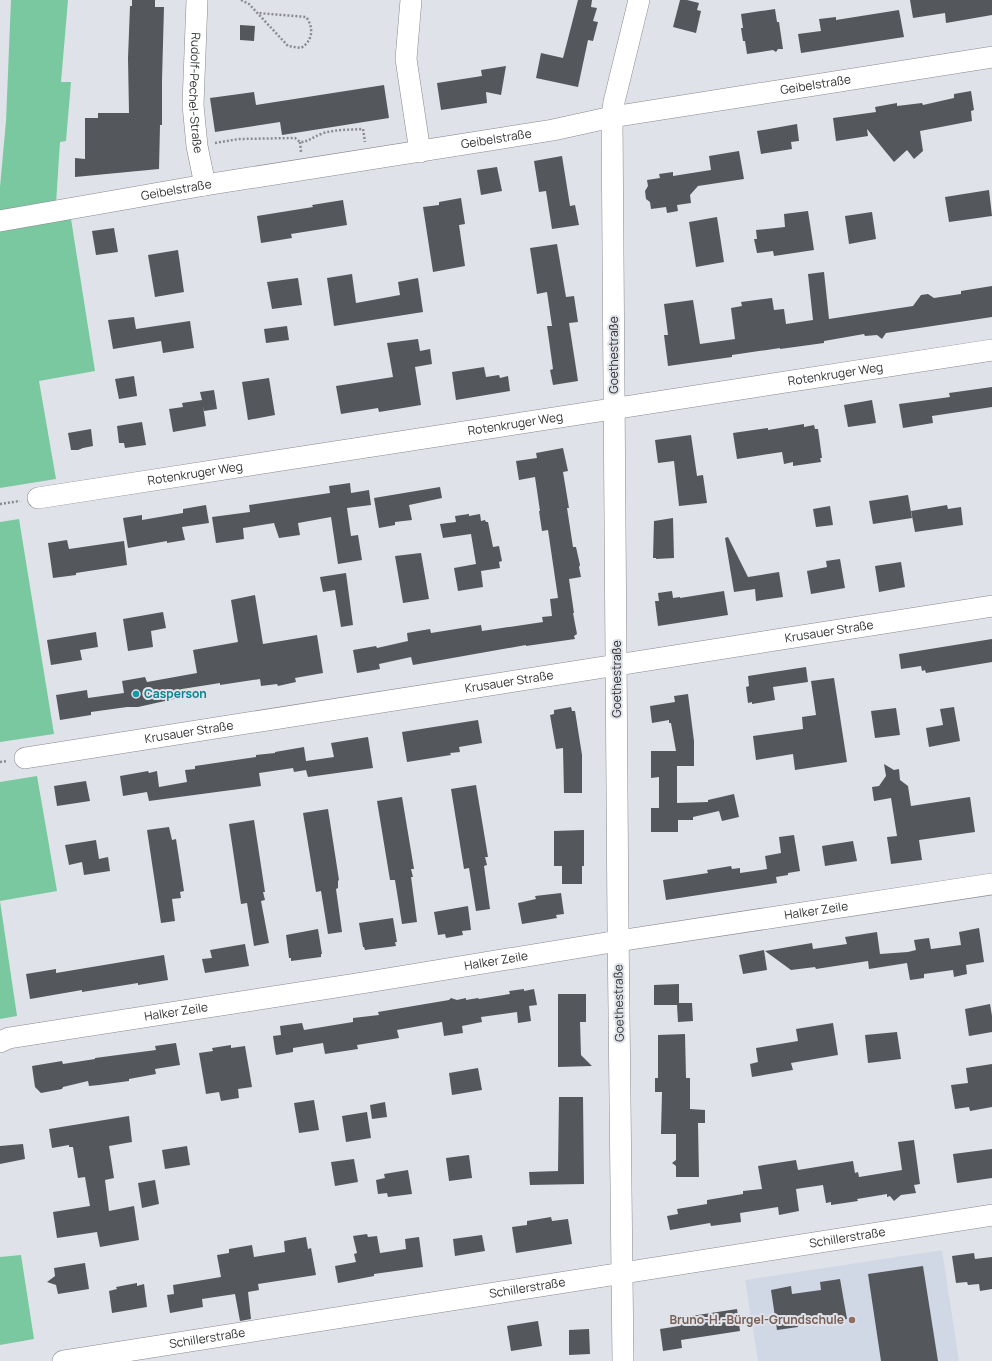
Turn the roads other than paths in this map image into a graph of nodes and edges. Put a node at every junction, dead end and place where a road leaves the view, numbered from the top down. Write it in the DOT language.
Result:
graph roads {
  1 [pos="197,0"];
  2 [pos="410,0"];
  3 [pos="639,0"];
  4 [pos="992,57"];
  5 [pos="612,117"];
  6 [pos="420,152"];
  7 [pos="205,185"];
  8 [pos="0,221"];
  9 [pos="992,350"];
  10 [pos="615,408"];
  11 [pos="38,498"];
  12 [pos="992,606"];
  13 [pos="617,665"];
  14 [pos="25,758"];
  15 [pos="992,884"];
  16 [pos="618,941"];
  17 [pos="0,1042"];
  18 [pos="992,1215"];
  19 [pos="623,1273"];
  20 [pos="63,1361"];
  21 [pos="623,1361"];
  1 -- 7 [label="street, Rudolf-Pechel-Straße"];
  2 -- 6 [label="street"];
  3 -- 5 [label="street, Goethestraße"];
  4 -- 5 [label="street, Geibelstraße"];
  5 -- 6 [label="street, Geibelstraße"];
  5 -- 10 [label="street, Goethestraße"];
  6 -- 7 [label="street, Geibelstraße"];
  7 -- 8 [label="street, Geibelstraße"];
  9 -- 10 [label="street, Rotenkruger Weg"];
  10 -- 11 [label="street, Rotenkruger Weg"];
  10 -- 13 [label="street, Goethestraße"];
  12 -- 13 [label="street, Krusauer Straße"];
  13 -- 14 [label="street, Krusauer Straße"];
  13 -- 16 [label="street, Goethestraße"];
  15 -- 16 [label="street, Halker Zeile"];
  16 -- 17 [label="street, Halker Zeile"];
  16 -- 19 [label="street, Goethestraße"];
  18 -- 19 [label="street, Schillerstraße"];
  19 -- 20 [label="street, Schillerstraße"];
  19 -- 21 [label="street, Goethestraße"];
}
